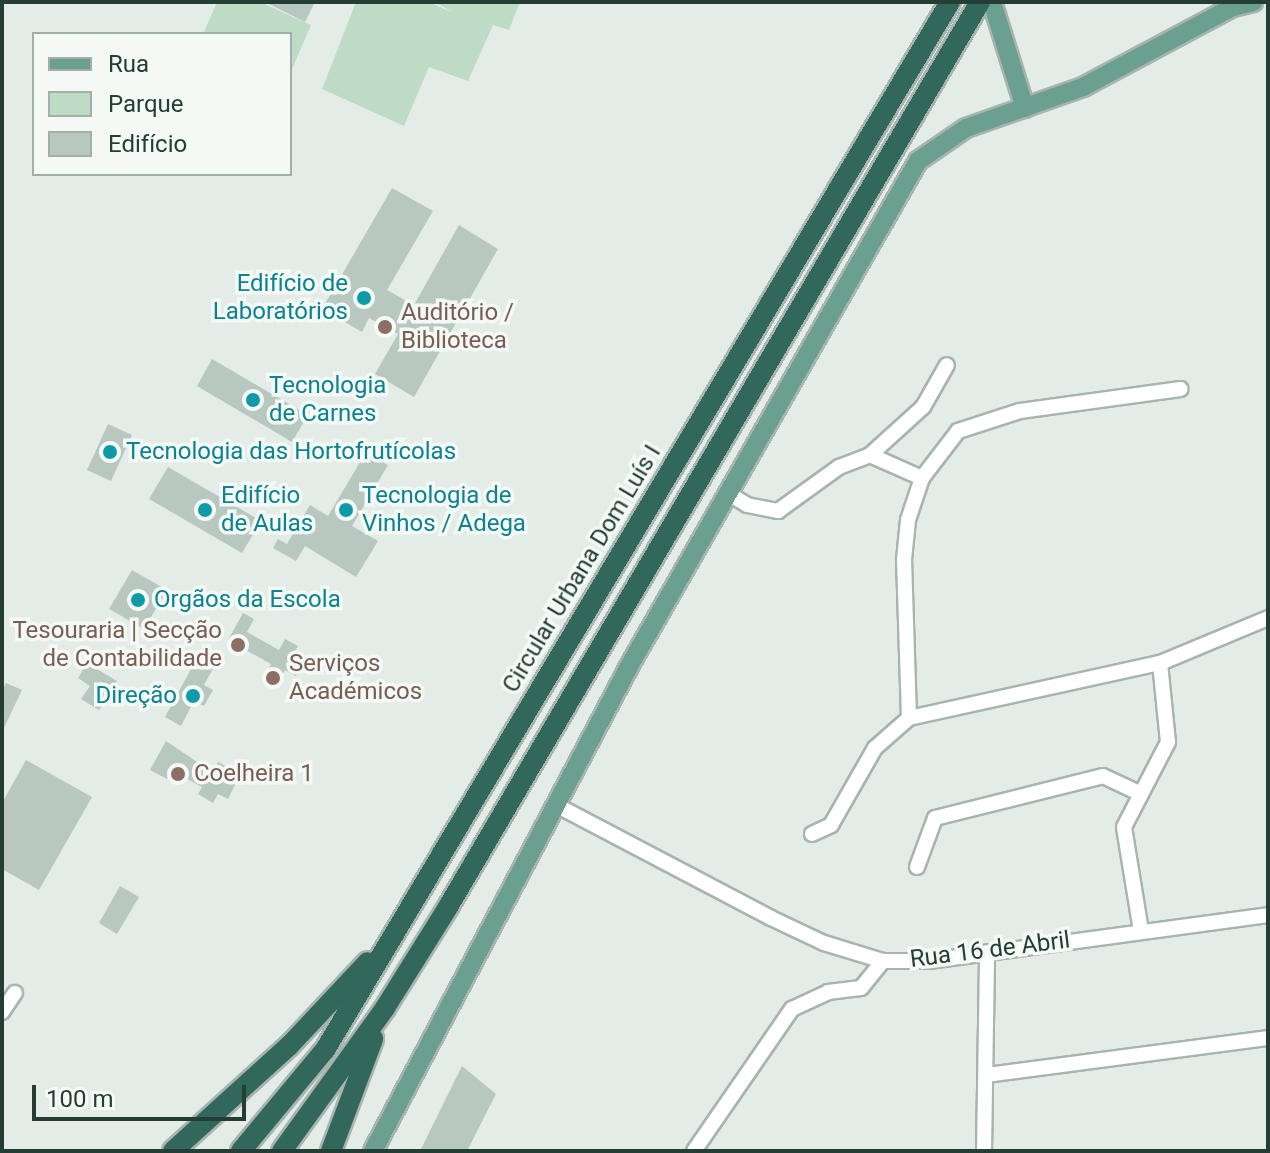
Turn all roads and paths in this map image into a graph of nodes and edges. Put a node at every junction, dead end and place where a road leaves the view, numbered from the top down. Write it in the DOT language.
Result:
graph roads {
  1 [pos="950,2"];
  2 [pos="980,2"];
  3 [pos="992,2"];
  4 [pos="1253,2"];
  5 [pos="1025,108"];
  6 [pos="947,365"];
  7 [pos="1181,389"];
  8 [pos="870,455"];
  9 [pos="922,478"];
  10 [pos="729,494"];
  11 [pos="1268,618"];
  12 [pos="1160,663"];
  13 [pos="909,718"];
  14 [pos="1141,794"];
  15 [pos="556,805"];
  16 [pos="812,834"];
  17 [pos="917,867"];
  18 [pos="1268,915"];
  19 [pos="396,930"];
  20 [pos="1141,931"];
  21 [pos="987,952"];
  22 [pos="883,961"];
  23 [pos="15,993"];
  24 [pos="385,1008"];
  25 [pos="2,1012"];
  26 [pos="1268,1038"];
  27 [pos="987,1075"];
  28 [pos="173,1151"];
  29 [pos="241,1151"];
  30 [pos="282,1151"];
  31 [pos="331,1151"];
  32 [pos="373,1151"];
  33 [pos="694,1151"];
  34 [pos="984,1151"];
  1 -- 19 [label="highway, Circular Urbana Dom Luís I"];
  2 -- 24 [label="highway"];
  3 -- 5 [label="main road"];
  4 -- 5 [label="main road"];
  5 -- 10 [label="main road"];
  6 -- 8 [label="street"];
  7 -- 9 [label="street"];
  8 -- 9 [label="street"];
  8 -- 10 [label="street"];
  9 -- 13 [label="street"];
  10 -- 15 [label="main road"];
  11 -- 12 [label="street"];
  12 -- 13 [label="street"];
  12 -- 14 [label="street"];
  13 -- 16 [label="street"];
  14 -- 17 [label="street"];
  14 -- 20 [label="street"];
  15 -- 22 [label="street, Rua 16 de Abril"];
  15 -- 32 [label="main road"];
  18 -- 20 [label="street, Rua 16 de Abril"];
  19 -- 28 [label="highway"];
  19 -- 29 [label="highway, Circular Urbana Dom Luís I"];
  20 -- 21 [label="street, Rua 16 de Abril"];
  21 -- 22 [label="street, Rua 16 de Abril"];
  21 -- 27 [label="street"];
  22 -- 33 [label="street"];
  23 -- 25 [label="street"];
  24 -- 30 [label="highway"];
  24 -- 31 [label="highway"];
  26 -- 27 [label="street"];
  27 -- 34 [label="street"];
}
